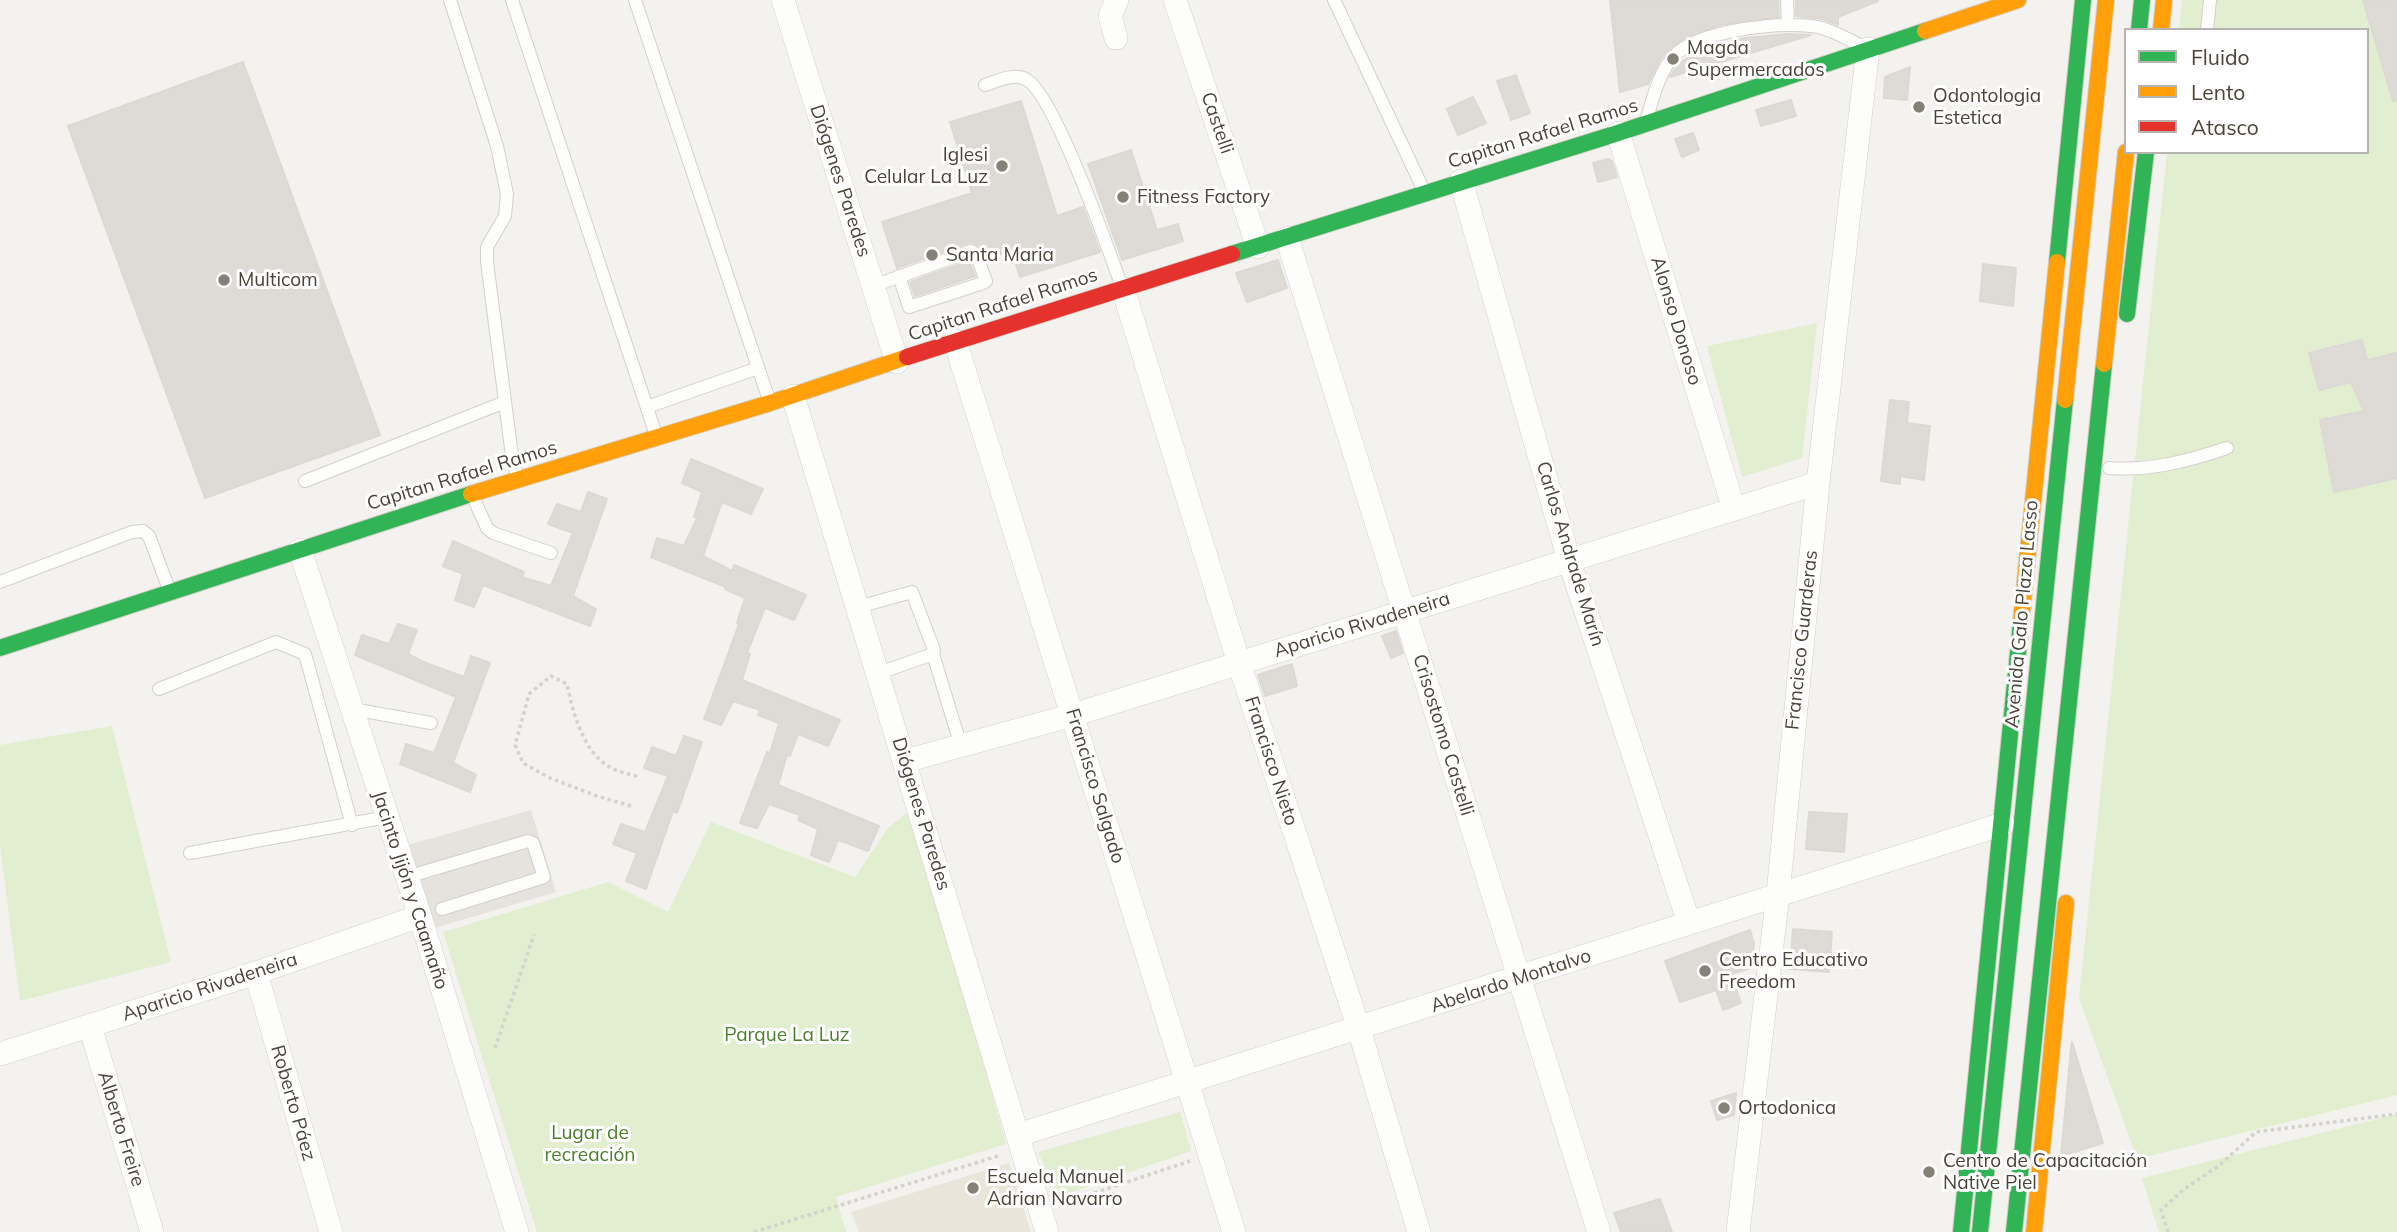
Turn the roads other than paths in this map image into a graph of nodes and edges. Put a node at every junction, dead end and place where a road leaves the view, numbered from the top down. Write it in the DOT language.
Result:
graph roads {
  1 [pos="450,0"];
  2 [pos="512,0"];
  3 [pos="635,0"];
  4 [pos="783,0"];
  5 [pos="1117,0"];
  6 [pos="1175,0"];
  7 [pos="1334,0"];
  8 [pos="1787,0"];
  9 [pos="2018,0"];
  10 [pos="2083,0"];
  11 [pos="2106,0"];
  12 [pos="2142,0"];
  13 [pos="2164,0"];
  14 [pos="2210,0"];
  15 [pos="1953,10"];
  16 [pos="1788,24"];
  17 [pos="2139,28"];
  18 [pos="2161,28"];
  19 [pos="2207,28"];
  20 [pos="1116,38"];
  21 [pos="1868,49"];
  22 [pos="985,85"];
  23 [pos="1646,124"];
  24 [pos="1618,133"];
  25 [pos="2126,154"];
  26 [pos="2146,154"];
  27 [pos="1461,181"];
  28 [pos="1425,194"];
  29 [pos="1287,238"];
  30 [pos="1258,247"];
  31 [pos="899,276"];
  32 [pos="873,286"];
  33 [pos="1123,289"];
  34 [pos="2125,332"];
  35 [pos="955,341"];
  36 [pos="897,362"];
  37 [pos="758,368"];
  38 [pos="793,396"];
  39 [pos="505,402"];
  40 [pos="770,403"];
  41 [pos="647,407"];
  42 [pos="2114,427"];
  43 [pos="657,439"];
  44 [pos="2227,448"];
  45 [pos="2109,468"];
  46 [pos="518,480"];
  47 [pos="305,481"];
  48 [pos="1818,483"];
  49 [pos="471,494"];
  50 [pos="1734,509"];
  51 [pos="300,550"];
  52 [pos="551,553"];
  53 [pos="1569,560"];
  54 [pos="0,582"];
  55 [pos="170,592"];
  56 [pos="2096,596"];
  57 [pos="858,607"];
  58 [pos="1405,612"];
  59 [pos="0,648"];
  60 [pos="933,654"];
  61 [pos="1239,663"];
  62 [pos="879,673"];
  63 [pos="159,689"];
  64 [pos="352,709"];
  65 [pos="1073,715"];
  66 [pos="432,723"];
  67 [pos="961,746"];
  68 [pos="905,761"];
  69 [pos="387,817"];
  70 [pos="2003,824"];
  71 [pos="352,825"];
  72 [pos="190,853"];
  73 [pos="407,877"];
  74 [pos="2068,886"];
  75 [pos="1778,894"];
  76 [pos="442,908"];
  77 [pos="419,916"];
  78 [pos="1689,923"];
  79 [pos="256,973"];
  80 [pos="1518,979"];
  81 [pos="90,1026"];
  82 [pos="1359,1029"];
  83 [pos="0,1054"];
  84 [pos="1186,1081"];
  85 [pos="1016,1143"];
  86 [pos="510,1230"];
  87 [pos="152,1232"];
  88 [pos="331,1232"];
  89 [pos="1047,1232"];
  90 [pos="1234,1232"];
  91 [pos="1419,1232"];
  92 [pos="1599,1232"];
  93 [pos="1738,1232"];
  94 [pos="1961,1232"];
  95 [pos="1980,1232"];
  96 [pos="2014,1232"];
  97 [pos="2034,1232"];
  1 -- 39 [label="lane"];
  2 -- 41 [label="lane"];
  3 -- 37 [label="lane"];
  4 -- 32 [label="street, Diógenes Paredes"];
  5 -- 20 [label="street"];
  6 -- 30 [label="street, Castelli"];
  7 -- 28 [label="lane"];
  8 -- 16 [label="lane"];
  9 -- 15 [label="main road, Capitan Rafael Ramos"];
  10 -- 70 [label="main road, Avenida Galo Plaza Lasso"];
  11 -- 95 [label="main road, Avenida Galo Plaza Lasso"];
  12 -- 17 [label="main road"];
  13 -- 18 [label="main road"];
  14 -- 19 [label="lane"];
  15 -- 21 [label="main road, Capitan Rafael Ramos"];
  16 -- 21 [label="lane"];
  16 -- 23 [label="lane"];
  21 -- 23 [label="main road, Capitan Rafael Ramos"];
  21 -- 48 [label="street, Francisco Guarderas"];
  22 -- 33 [label="lane"];
  23 -- 24 [label="main road, Capitan Rafael Ramos"];
  24 -- 27 [label="main road, Capitan Rafael Ramos"];
  24 -- 50 [label="street, Alonso Donoso"];
  25 -- 96 [label="main road"];
  26 -- 34 [label="main road"];
  27 -- 28 [label="main road, Capitan Rafael Ramos"];
  27 -- 53 [label="street, Carlos Andrade Marín"];
  28 -- 29 [label="main road, Capitan Rafael Ramos"];
  29 -- 30 [label="main road, Capitan Rafael Ramos"];
  29 -- 58 [label="street, Crisostomo Castelli"];
  30 -- 33 [label="main road, Capitan Rafael Ramos"];
  31 -- 31 [label="lane"];
  31 -- 32 [label="lane"];
  32 -- 36 [label="street, Diógenes Paredes"];
  33 -- 35 [label="main road, Capitan Rafael Ramos"];
  33 -- 61 [label="street, Francisco Nieto"];
  35 -- 36 [label="main road, Capitan Rafael Ramos"];
  35 -- 65 [label="street, Francisco Salgado"];
  36 -- 38 [label="main road, Capitan Rafael Ramos"];
  37 -- 40 [label="lane"];
  37 -- 41 [label="lane"];
  38 -- 40 [label="main road, Capitan Rafael Ramos"];
  38 -- 57 [label="street, Diógenes Paredes"];
  39 -- 46 [label="lane"];
  39 -- 47 [label="lane"];
  40 -- 43 [label="main road, Capitan Rafael Ramos"];
  41 -- 43 [label="lane"];
  42 -- 45 [label="main road"];
  43 -- 46 [label="main road, Capitan Rafael Ramos"];
  44 -- 45 [label="lane"];
  45 -- 56 [label="main road"];
  46 -- 49 [label="main road, Capitan Rafael Ramos"];
  48 -- 50 [label="street, Aparicio Rivadeneira"];
  48 -- 75 [label="street, Francisco Guarderas"];
  49 -- 51 [label="main road, Capitan Rafael Ramos"];
  49 -- 52 [label="lane"];
  50 -- 53 [label="street, Aparicio Rivadeneira"];
  51 -- 55 [label="main road, Capitan Rafael Ramos"];
  51 -- 64 [label="street, Jacinto Jijón y Caamaño"];
  53 -- 58 [label="street, Aparicio Rivadeneira"];
  53 -- 78 [label="street, Carlos Andrade Marín"];
  54 -- 55 [label="lane"];
  55 -- 59 [label="main road, Capitan Rafael Ramos"];
  57 -- 60 [label="lane"];
  57 -- 62 [label="street, Diógenes Paredes"];
  58 -- 61 [label="street, Aparicio Rivadeneira"];
  58 -- 80 [label="street, Crisostomo Castelli"];
  60 -- 62 [label="lane"];
  60 -- 67 [label="lane"];
  61 -- 65 [label="street, Aparicio Rivadeneira"];
  61 -- 82 [label="street, Francisco Nieto"];
  62 -- 68 [label="street, Diógenes Paredes"];
  63 -- 71 [label="lane"];
  64 -- 66 [label="lane"];
  64 -- 69 [label="street, Jacinto Jijón y Caamaño"];
  65 -- 67 [label="street, Aparicio Rivadeneira"];
  65 -- 84 [label="street, Francisco Salgado"];
  67 -- 68 [label="street, Aparicio Rivadeneira"];
  68 -- 85 [label="street, Diógenes Paredes"];
  69 -- 71 [label="lane"];
  69 -- 73 [label="street, Jacinto Jijón y Caamaño"];
  70 -- 75 [label="street, Abelardo Montalvo"];
  70 -- 94 [label="main road, Avenida Galo Plaza Lasso"];
  71 -- 72 [label="lane"];
  73 -- 76 [label="lane"];
  73 -- 77 [label="street, Jacinto Jijón y Caamaño"];
  74 -- 97 [label="main road"];
  75 -- 78 [label="street, Abelardo Montalvo"];
  75 -- 93 [label="street, Francisco Guarderas"];
  77 -- 79 [label="street, Aparicio Rivadeneira"];
  77 -- 86 [label="street, Jacinto Jijón y Caamaño"];
  78 -- 80 [label="street, Abelardo Montalvo"];
  79 -- 81 [label="street, Aparicio Rivadeneira"];
  79 -- 88 [label="street, Roberto Páez"];
  80 -- 82 [label="street, Abelardo Montalvo"];
  80 -- 92 [label="street, Crisostomo Castelli"];
  81 -- 83 [label="street, Aparicio Rivadeneira"];
  81 -- 87 [label="street, Alberto Freire"];
  82 -- 84 [label="street, Abelardo Montalvo"];
  82 -- 91 [label="street, Francisco Nieto"];
  84 -- 85 [label="street, Abelardo Montalvo"];
  84 -- 90 [label="street, Francisco Salgado"];
  85 -- 89 [label="street, Diógenes Paredes"];
}
